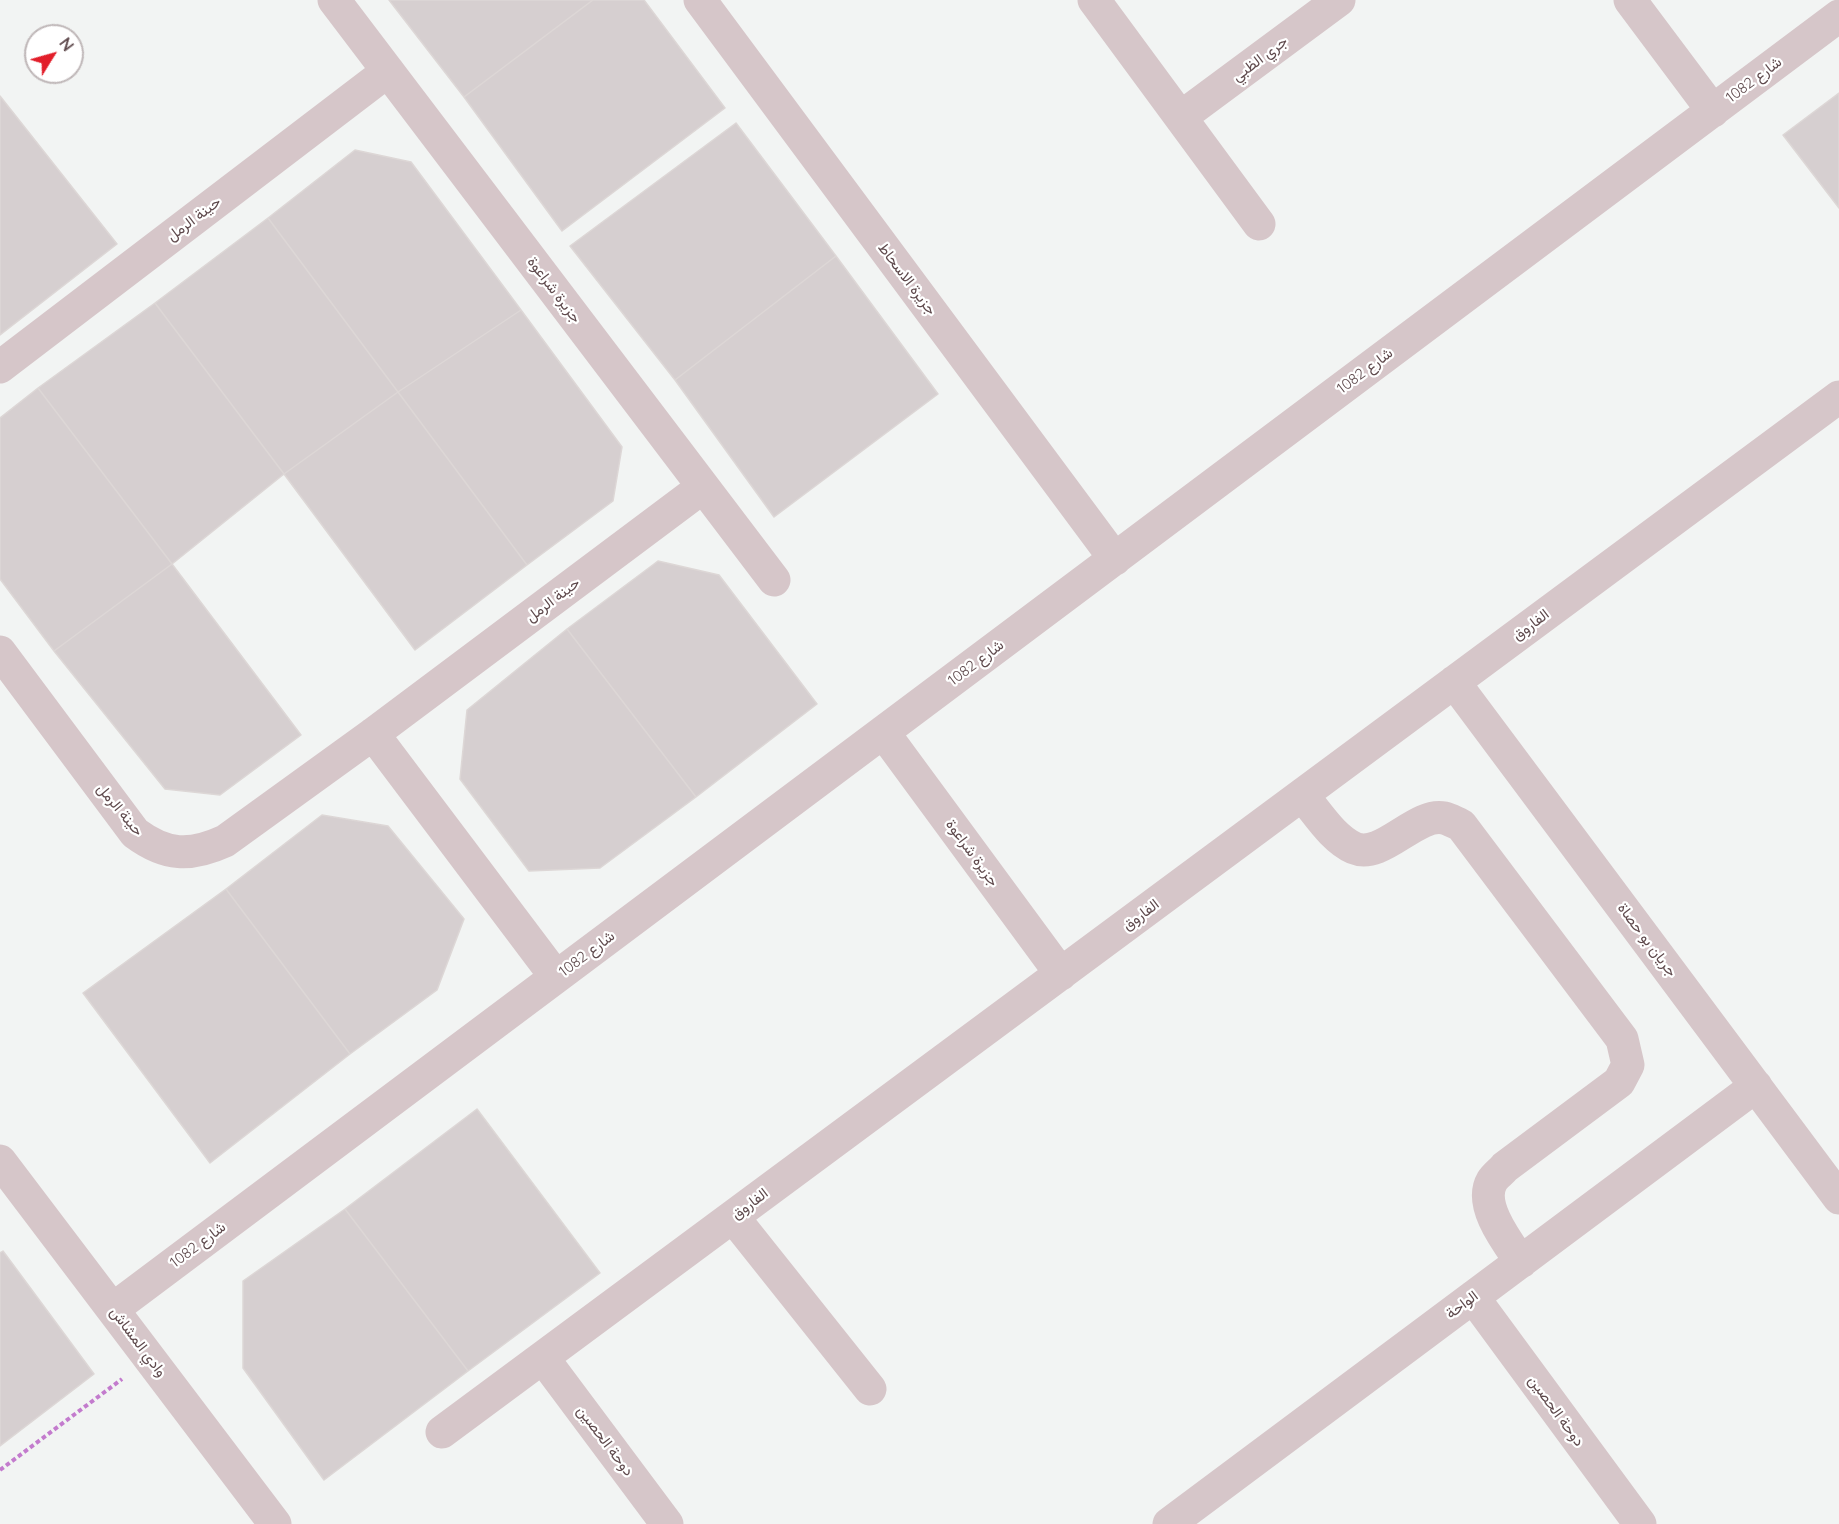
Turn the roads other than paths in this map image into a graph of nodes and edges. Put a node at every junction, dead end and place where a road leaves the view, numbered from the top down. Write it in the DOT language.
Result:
graph roads {
  1 [pos="334,0"];
  2 [pos="699,0"];
  3 [pos="1094,0"];
  4 [pos="1339,0"];
  5 [pos="1630,0"];
  6 [pos="1839,16"];
  7 [pos="388,70"];
  8 [pos="1713,111"];
  9 [pos="1181,117"];
  10 [pos="1259,224"];
  11 [pos="0,367"];
  12 [pos="1839,397"];
  13 [pos="703,487"];
  14 [pos="1115,559"];
  15 [pos="774,580"];
  16 [pos="0,652"];
  17 [pos="1454,682"];
  18 [pos="883,732"];
  19 [pos="373,734"];
  20 [pos="1302,795"];
  21 [pos="1061,974"];
  22 [pos="556,976"];
  23 [pos="1755,1086"];
  24 [pos="0,1161"];
  25 [pos="1839,1198"];
  26 [pos="733,1217"];
  27 [pos="1521,1262"];
  28 [pos="1473,1297"];
  29 [pos="113,1308"];
  30 [pos="543,1358"];
  31 [pos="870,1389"];
  32 [pos="442,1432"];
  33 [pos="276,1524"];
  34 [pos="667,1524"];
  35 [pos="1169,1524"];
  36 [pos="1640,1524"];
  1 -- 7 [label="street, جزيرة شراعوة"];
  2 -- 14 [label="street, جزيرة الاسحاط"];
  3 -- 9 [label="street"];
  4 -- 9 [label="street, جري الظبي"];
  5 -- 8 [label="street"];
  6 -- 8 [label="street, شارع 1082"];
  7 -- 11 [label="street, حينة الرمل"];
  7 -- 13 [label="street, جزيرة شراعوة"];
  8 -- 14 [label="street, شارع 1082"];
  9 -- 10 [label="street"];
  12 -- 17 [label="street, الفاروق"];
  13 -- 15 [label="street, جزيرة شراعوة"];
  13 -- 19 [label="street, حينة الرمل"];
  14 -- 18 [label="street, شارع 1082"];
  16 -- 19 [label="street, حينة الرمل"];
  17 -- 20 [label="street, الفاروق"];
  17 -- 23 [label="street, جريان بو حصاة"];
  18 -- 21 [label="street, جزيرة شراعوة"];
  18 -- 22 [label="street, شارع 1082"];
  19 -- 22 [label="street"];
  20 -- 21 [label="street, الفاروق"];
  20 -- 27 [label="street"];
  21 -- 26 [label="street, الفاروق"];
  22 -- 29 [label="street, شارع 1082"];
  23 -- 25 [label="street, جريان بو حصاة"];
  23 -- 27 [label="street, الواحة"];
  24 -- 29 [label="street, وادي المشاش"];
  26 -- 30 [label="street, الفاروق"];
  26 -- 31 [label="street"];
  27 -- 28 [label="street, الواحة"];
  28 -- 35 [label="street, الواحة"];
  28 -- 36 [label="street, دوحة الحصين"];
  29 -- 33 [label="street, وادي المشاش"];
  30 -- 32 [label="street, الفاروق"];
  30 -- 34 [label="street, دوحة الحصين"];
}
